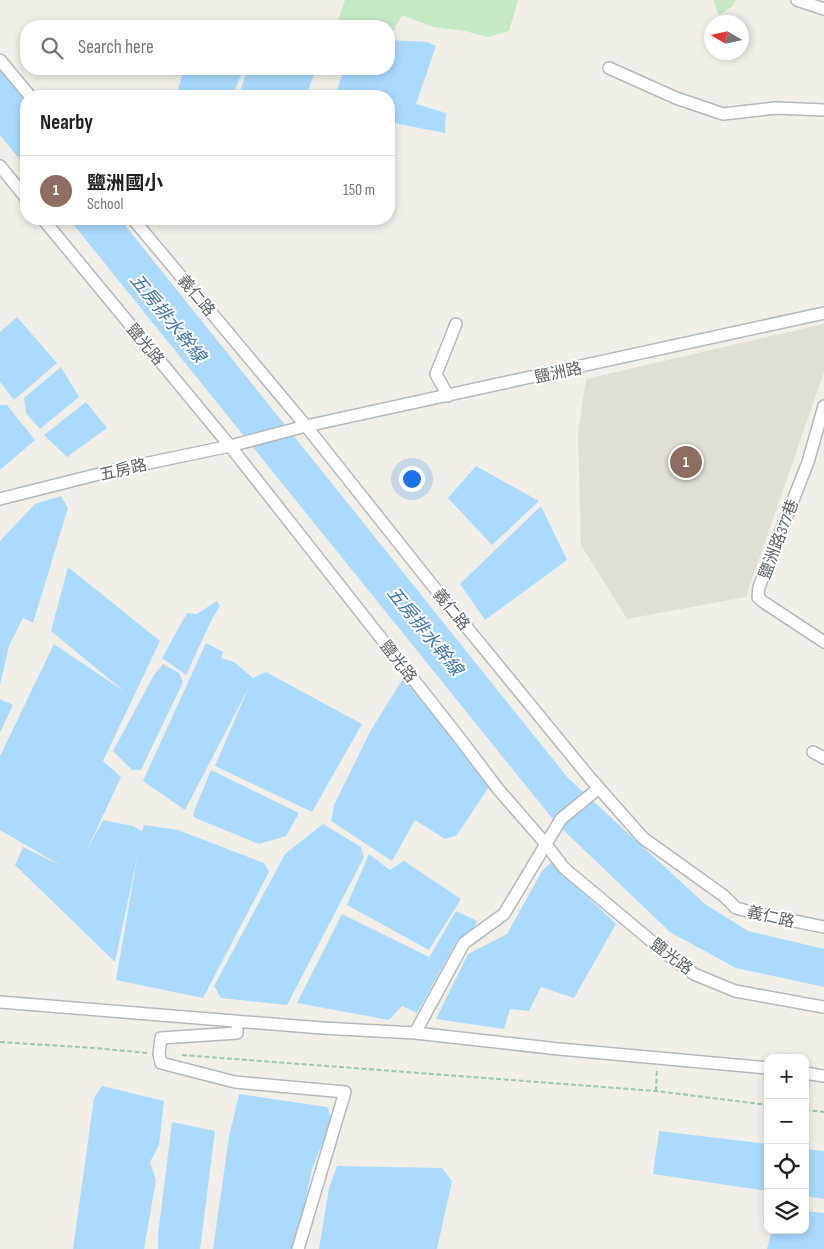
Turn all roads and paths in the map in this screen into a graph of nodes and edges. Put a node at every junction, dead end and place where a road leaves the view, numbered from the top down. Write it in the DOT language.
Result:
graph roads {
  1 [pos="797,0"];
  2 [pos="824,9"];
  3 [pos="0,60"];
  4 [pos="609,68"];
  5 [pos="25,90"];
  6 [pos="824,110"];
  7 [pos="0,166"];
  8 [pos="20,191"];
  9 [pos="48,225"];
  10 [pos="138,225"];
  11 [pos="824,313"];
  12 [pos="456,324"];
  13 [pos="448,396"];
  14 [pos="824,406"];
  15 [pos="822,418"];
  16 [pos="306,426"];
  17 [pos="247,442"];
  18 [pos="230,446"];
  19 [pos="0,499"];
  20 [pos="824,642"];
  21 [pos="595,791"];
  22 [pos="545,843"];
  23 [pos="824,927"];
  24 [pos="0,1002"];
  25 [pos="824,1007"];
  26 [pos="238,1022"];
  27 [pos="415,1033"];
  28 [pos="0,1042"];
  29 [pos="159,1054"];
  30 [pos="178,1055"];
  31 [pos="658,1057"];
  32 [pos="764,1068"];
  33 [pos="809,1074"];
  34 [pos="824,1076"];
  35 [pos="656,1091"];
  36 [pos="764,1104"];
  37 [pos="809,1110"];
  38 [pos="824,1112"];
  39 [pos="298,1249"];
  1 -- 2 [label="street"];
  3 -- 5 [label="street"];
  4 -- 6 [label="street"];
  7 -- 8 [label="street"];
  9 -- 18 [label="street, 鹽光路"];
  10 -- 16 [label="street, 義仁路"];
  11 -- 13 [label="street, 鹽洲路"];
  12 -- 13 [label="street"];
  13 -- 16 [label="street, 鹽洲路"];
  14 -- 15 [label="street, 鹽洲路377巷"];
  15 -- 20 [label="street, 鹽洲路377巷"];
  16 -- 17 [label="street, 鹽洲路"];
  16 -- 21 [label="street, 義仁路"];
  17 -- 18 [label="street, 五房路"];
  18 -- 19 [label="street, 五房路"];
  18 -- 22 [label="street, 鹽光路"];
  21 -- 22 [label="street"];
  21 -- 23 [label="street, 義仁路"];
  22 -- 25 [label="street, 鹽光路"];
  22 -- 27 [label="street"];
  24 -- 26 [label="street"];
  26 -- 27 [label="street"];
  26 -- 29 [label="street"];
  27 -- 31 [label="street"];
  28 -- 29 [label="path"];
  29 -- 39 [label="street"];
  30 -- 35 [label="path"];
  31 -- 32 [label="street"];
  31 -- 35 [label="path"];
  33 -- 34 [label="street"];
  35 -- 36 [label="path"];
  37 -- 38 [label="path"];
}
